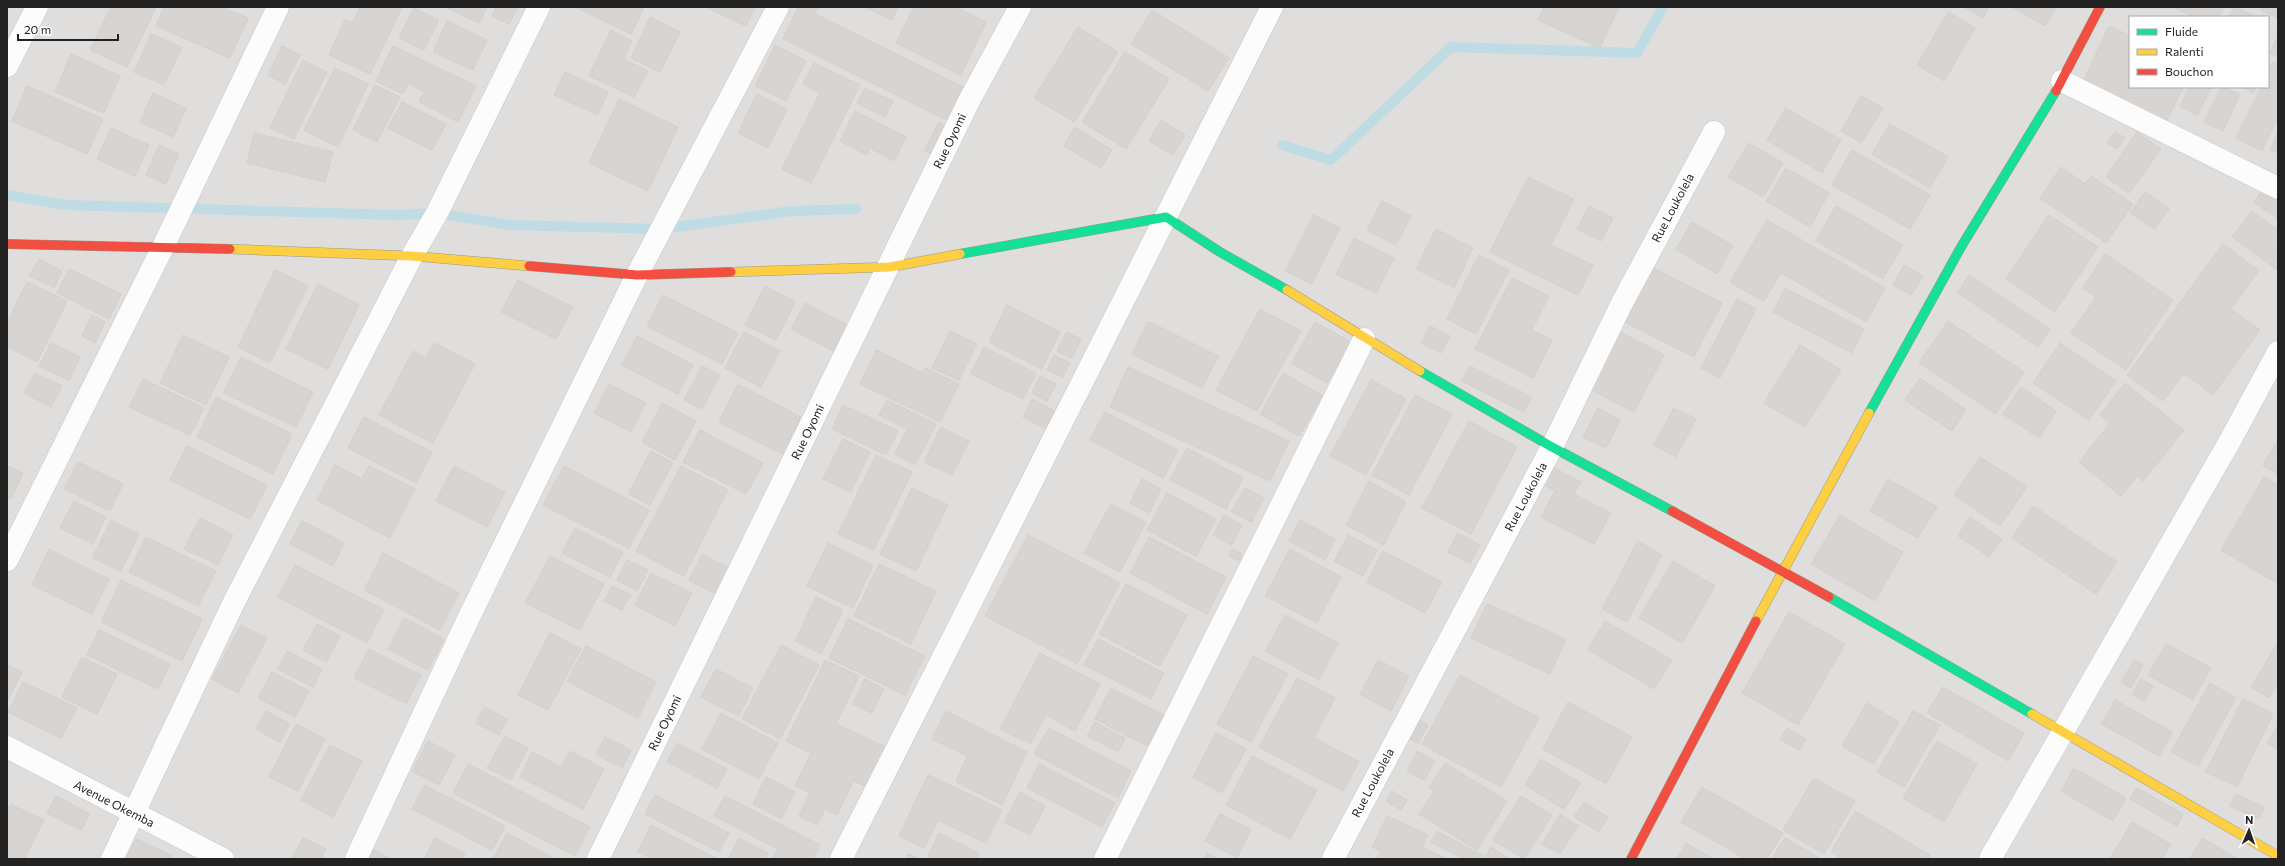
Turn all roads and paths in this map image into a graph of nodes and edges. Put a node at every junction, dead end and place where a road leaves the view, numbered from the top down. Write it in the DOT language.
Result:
graph roads {
  1 [pos="37,7"];
  2 [pos="278,7"];
  3 [pos="538,7"];
  4 [pos="778,7"];
  5 [pos="1020,7"];
  6 [pos="1272,7"];
  7 [pos="2100,7"];
  8 [pos="7,66"];
  9 [pos="2062,81"];
  10 [pos="1714,132"];
  11 [pos="2278,188"];
  12 [pos="1166,217"];
  13 [pos="7,244"];
  14 [pos="164,247"];
  15 [pos="412,256"];
  16 [pos="890,267"];
  17 [pos="637,275"];
  18 [pos="1364,339"];
  19 [pos="2278,352"];
  20 [pos="1552,447"];
  21 [pos="7,560"];
  22 [pos="1782,570"];
  23 [pos="2061,732"];
  24 [pos="7,747"];
  25 [pos="134,815"];
  26 [pos="2278,856"];
  27 [pos="112,859"];
  28 [pos="223,859"];
  29 [pos="356,859"];
  30 [pos="598,859"];
  31 [pos="841,859"];
  32 [pos="1105,859"];
  33 [pos="1333,859"];
  34 [pos="1631,859"];
  35 [pos="1990,859"];
  1 -- 8 [label="street"];
  2 -- 14 [label="street"];
  3 -- 15 [label="street"];
  4 -- 17 [label="street"];
  5 -- 16 [label="street, Rue Oyomi"];
  6 -- 12 [label="street"];
  7 -- 9 [label="street"];
  9 -- 11 [label="street"];
  9 -- 22 [label="street"];
  10 -- 20 [label="street, Rue Loukolela"];
  12 -- 16 [label="street"];
  12 -- 18 [label="street"];
  12 -- 31 [label="street"];
  13 -- 14 [label="street"];
  14 -- 15 [label="street"];
  14 -- 21 [label="street"];
  15 -- 17 [label="street"];
  15 -- 25 [label="street"];
  16 -- 17 [label="street"];
  16 -- 30 [label="street, Rue Oyomi"];
  17 -- 29 [label="street"];
  18 -- 20 [label="street"];
  18 -- 32 [label="street"];
  19 -- 23 [label="street"];
  20 -- 22 [label="street"];
  20 -- 33 [label="street, Rue Loukolela"];
  22 -- 23 [label="street"];
  22 -- 34 [label="street"];
  23 -- 26 [label="street"];
  23 -- 35 [label="street"];
  24 -- 25 [label="street, Avenue Okemba"];
  25 -- 27 [label="street"];
  25 -- 28 [label="street, Avenue Okemba"];
}
